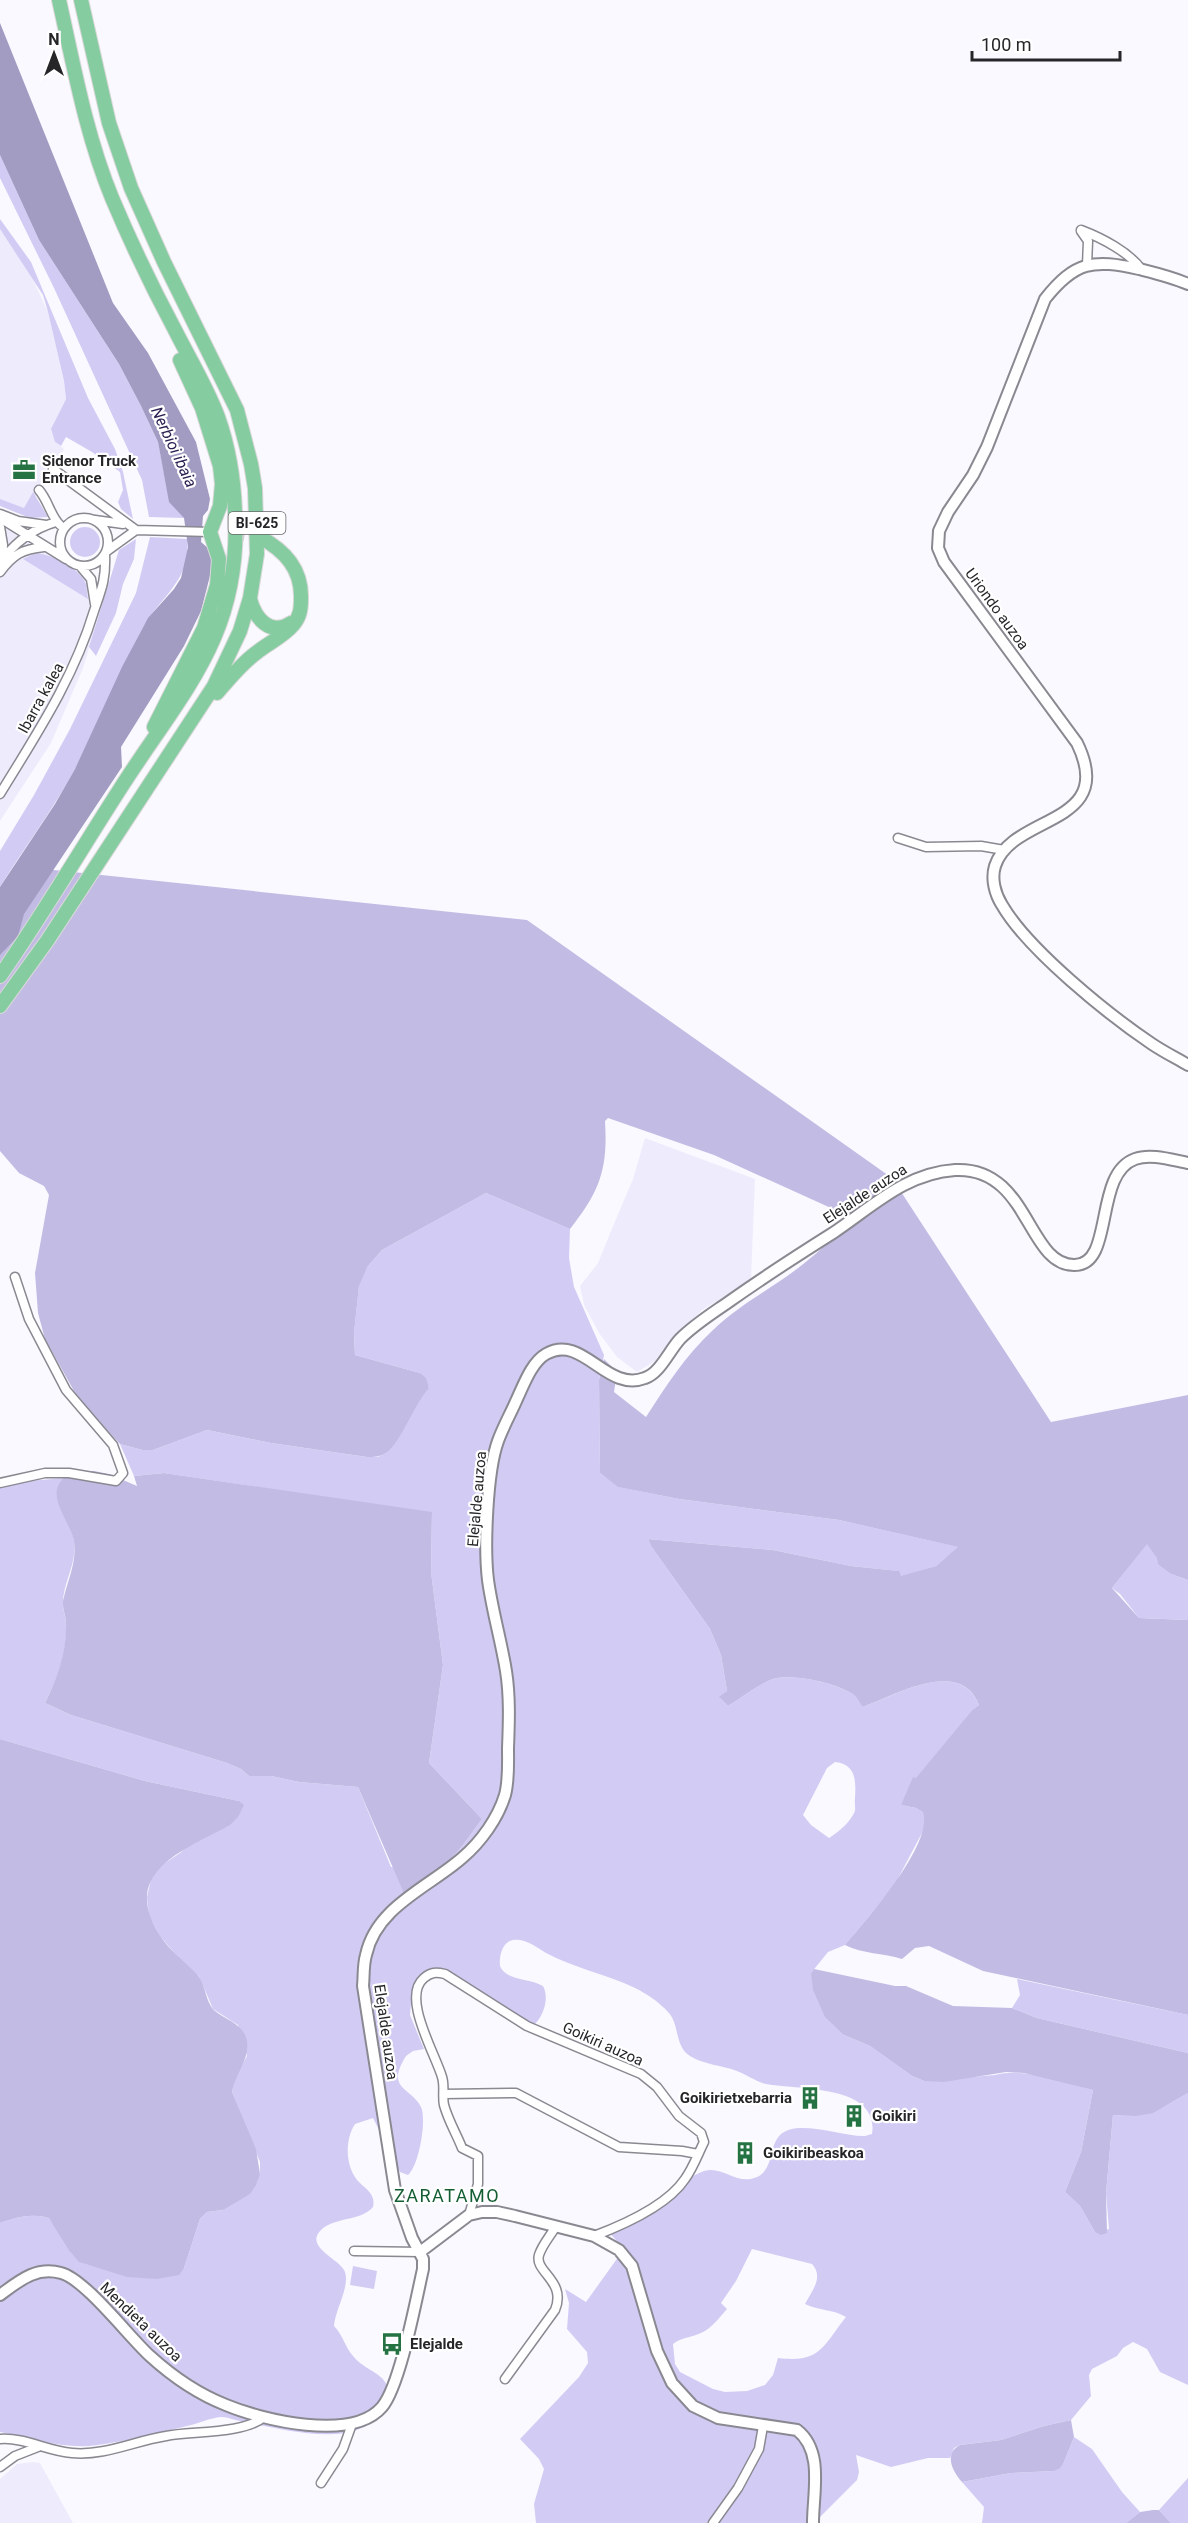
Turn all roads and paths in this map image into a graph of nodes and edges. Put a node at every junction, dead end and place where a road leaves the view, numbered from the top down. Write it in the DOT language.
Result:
graph roads {
  1 [pos="59,0"];
  2 [pos="81,0"];
  3 [pos="128,234"];
  4 [pos="1087,265"];
  5 [pos="1142,270"];
  6 [pos="1188,284"];
  7 [pos="52,469"];
  8 [pos="39,490"];
  9 [pos="0,516"];
  10 [pos="94,520"];
  11 [pos="56,522"];
  12 [pos="46,525"];
  13 [pos="127,525"];
  14 [pos="0,527"];
  15 [pos="64,528"];
  16 [pos="136,530"];
  17 [pos="210,532"];
  18 [pos="231,532"];
  19 [pos="26,536"];
  20 [pos="260,537"];
  21 [pos="45,547"];
  22 [pos="106,552"];
  23 [pos="68,560"];
  24 [pos="1,561"];
  25 [pos="80,566"];
  26 [pos="0,572"];
  27 [pos="250,598"];
  28 [pos="95,610"];
  29 [pos="298,619"];
  30 [pos="189,726"];
  31 [pos="132,771"];
  32 [pos="0,794"];
  33 [pos="898,838"];
  34 [pos="1004,850"];
  35 [pos="0,976"];
  36 [pos="0,1006"];
  37 [pos="1188,1065"];
  38 [pos="1188,1163"];
  39 [pos="15,1277"];
  40 [pos="0,1483"];
  41 [pos="444,2094"];
  42 [pos="698,2154"];
  43 [pos="469,2215"];
  44 [pos="556,2226"];
  45 [pos="594,2236"];
  46 [pos="354,2250"];
  47 [pos="420,2252"];
  48 [pos="0,2295"];
  49 [pos="505,2379"];
  50 [pos="264,2417"];
  51 [pos="352,2424"];
  52 [pos="763,2426"];
  53 [pos="1,2440"];
  54 [pos="38,2448"];
  55 [pos="0,2467"];
  56 [pos="321,2483"];
  57 [pos="713,2523"];
  58 [pos="813,2523"];
  1 -- 3 [label="main road, BI-625"];
  2 -- 27 [label="main road, BI-625"];
  3 -- 17 [label="main road"];
  3 -- 31 [label="main road, BI-625"];
  4 -- 5 [label="street"];
  4 -- 5 [label="street"];
  4 -- 34 [label="street, Uriondo auzoa"];
  5 -- 6 [label="street"];
  7 -- 13 [label="street"];
  8 -- 11 [label="street"];
  9 -- 12 [label="street"];
  9 -- 19 [label="street"];
  10 -- 13 [label="street"];
  10 -- 15 [label="street"];
  10 -- 22 [label="street"];
  11 -- 12 [label="street"];
  11 -- 15 [label="street"];
  12 -- 19 [label="street"];
  13 -- 16 [label="street"];
  14 -- 24 [label="street"];
  15 -- 23 [label="street"];
  16 -- 17 [label="street"];
  16 -- 22 [label="street"];
  17 -- 18 [label="main road"];
  17 -- 31 [label="main road"];
  19 -- 21 [label="street"];
  19 -- 24 [label="street"];
  20 -- 29 [label="main road"];
  21 -- 23 [label="street"];
  21 -- 26 [label="street"];
  22 -- 25 [label="street"];
  22 -- 28 [label="street, Ibarra kalea"];
  23 -- 25 [label="street"];
  25 -- 28 [label="street, Ibarra kalea"];
  27 -- 29 [label="main road"];
  27 -- 30 [label="main road, BI-625"];
  28 -- 32 [label="street, Ibarra kalea"];
  29 -- 30 [label="main road"];
  30 -- 36 [label="main road, BI-625"];
  31 -- 35 [label="main road, BI-625"];
  33 -- 34 [label="street"];
  34 -- 37 [label="street"];
  38 -- 47 [label="street, Elejalde auzoa"];
  39 -- 40 [label="street"];
  41 -- 42 [label="street"];
  41 -- 42 [label="street, Goikiri auzoa"];
  41 -- 43 [label="street"];
  42 -- 45 [label="street"];
  43 -- 44 [label="street"];
  43 -- 47 [label="street"];
  44 -- 45 [label="street"];
  44 -- 49 [label="street"];
  45 -- 52 [label="street"];
  46 -- 47 [label="street"];
  47 -- 51 [label="street, Elejalde auzoa"];
  48 -- 50 [label="street, Mendieta auzoa"];
  50 -- 51 [label="street"];
  50 -- 54 [label="street"];
  51 -- 56 [label="street"];
  52 -- 57 [label="street"];
  52 -- 58 [label="street"];
  53 -- 54 [label="street"];
  54 -- 55 [label="street"];
}
